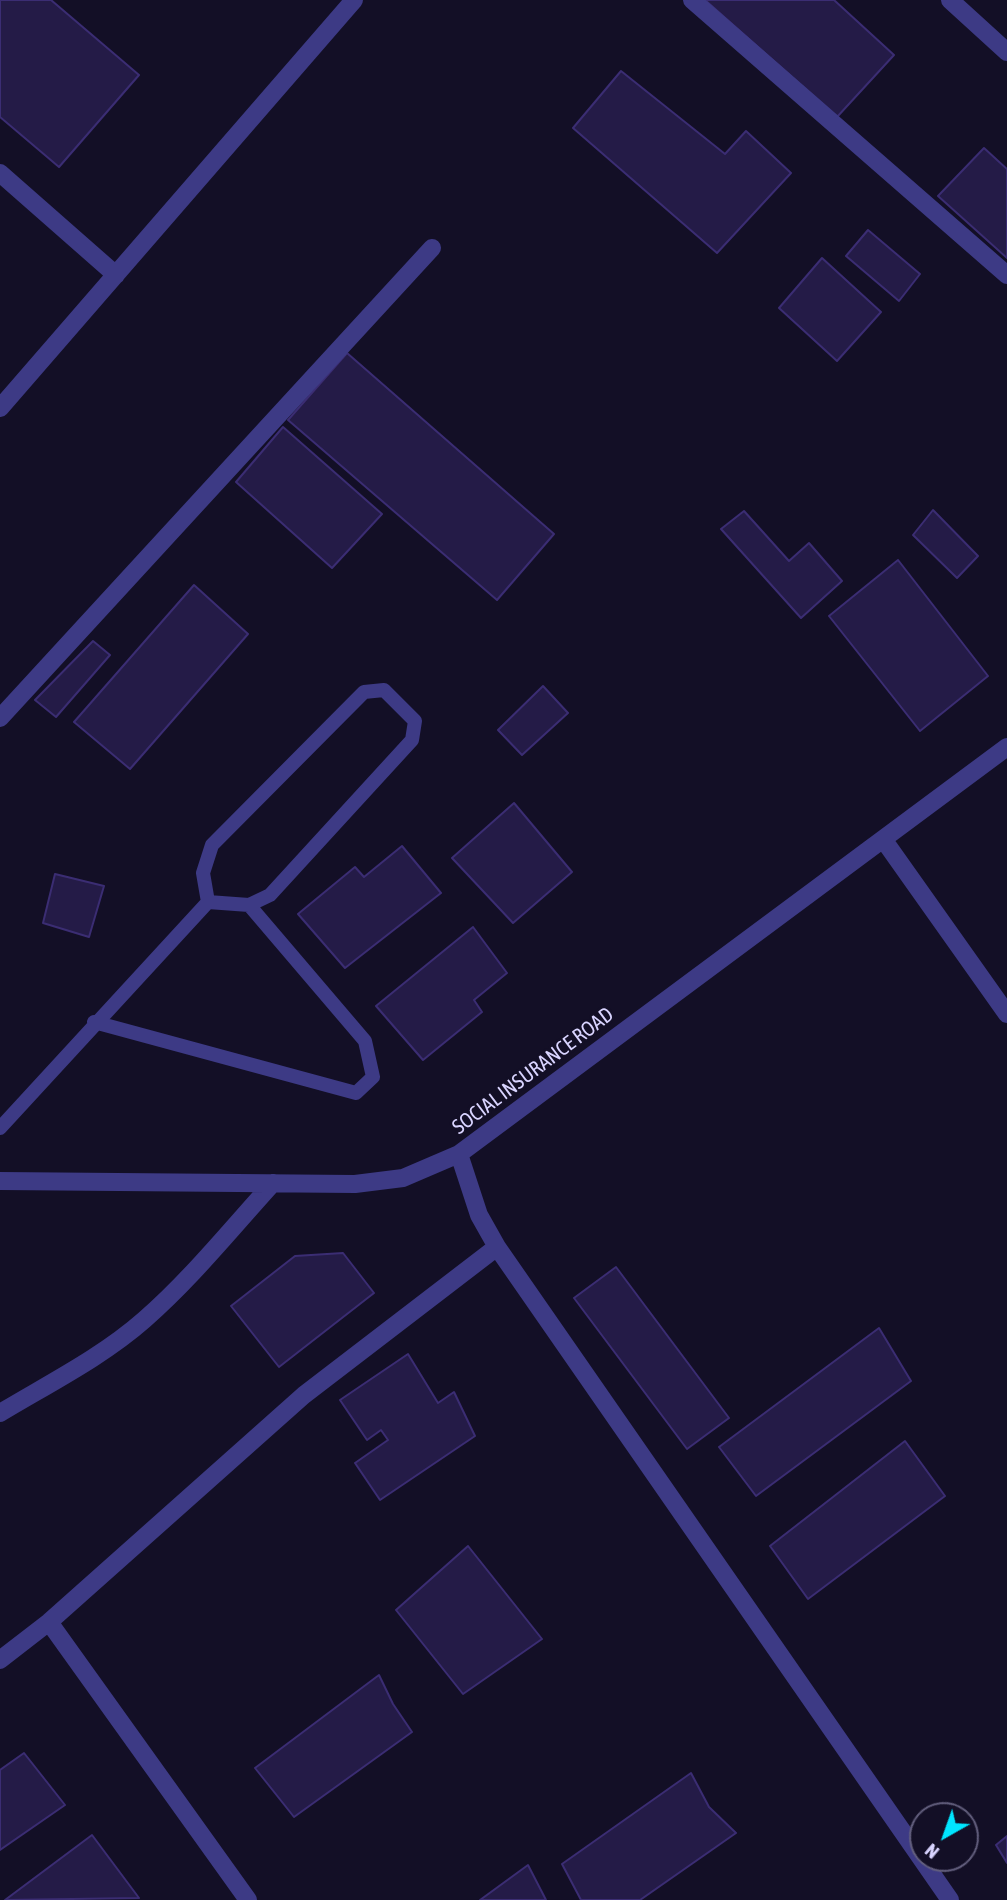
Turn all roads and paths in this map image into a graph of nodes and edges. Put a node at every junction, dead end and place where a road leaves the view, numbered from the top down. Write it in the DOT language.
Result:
graph roads {
  1 [pos="354,0"];
  2 [pos="692,0"];
  3 [pos="950,0"];
  4 [pos="1007,52"];
  5 [pos="0,173"];
  6 [pos="432,248"];
  7 [pos="116,275"];
  8 [pos="1007,275"];
  9 [pos="0,408"];
  10 [pos="0,718"];
  11 [pos="1007,747"];
  12 [pos="883,839"];
  13 [pos="208,902"];
  14 [pos="249,905"];
  15 [pos="1007,1014"];
  16 [pos="94,1022"];
  17 [pos="0,1128"];
  18 [pos="459,1154"];
  19 [pos="0,1181"];
  20 [pos="273,1183"];
  21 [pos="497,1247"];
  22 [pos="0,1413"];
  23 [pos="49,1622"];
  24 [pos="0,1660"];
  25 [pos="248,1900"];
  26 [pos="950,1900"];
  1 -- 7 [label="street"];
  2 -- 8 [label="street"];
  3 -- 4 [label="street"];
  5 -- 7 [label="street"];
  6 -- 10 [label="street"];
  7 -- 9 [label="street"];
  11 -- 12 [label="street, SOCIAL INSURANCE ROAD"];
  12 -- 15 [label="street"];
  12 -- 18 [label="street, SOCIAL INSURANCE ROAD"];
  13 -- 14 [label="lane"];
  13 -- 14 [label="lane"];
  13 -- 16 [label="lane"];
  14 -- 16 [label="lane"];
  16 -- 17 [label="lane"];
  18 -- 20 [label="street, SOCIAL INSURANCE ROAD"];
  18 -- 21 [label="street"];
  19 -- 20 [label="street, SOCIAL INSURANCE ROAD"];
  20 -- 22 [label="street"];
  21 -- 23 [label="street"];
  21 -- 26 [label="street"];
  23 -- 24 [label="street"];
  23 -- 25 [label="street"];
}
